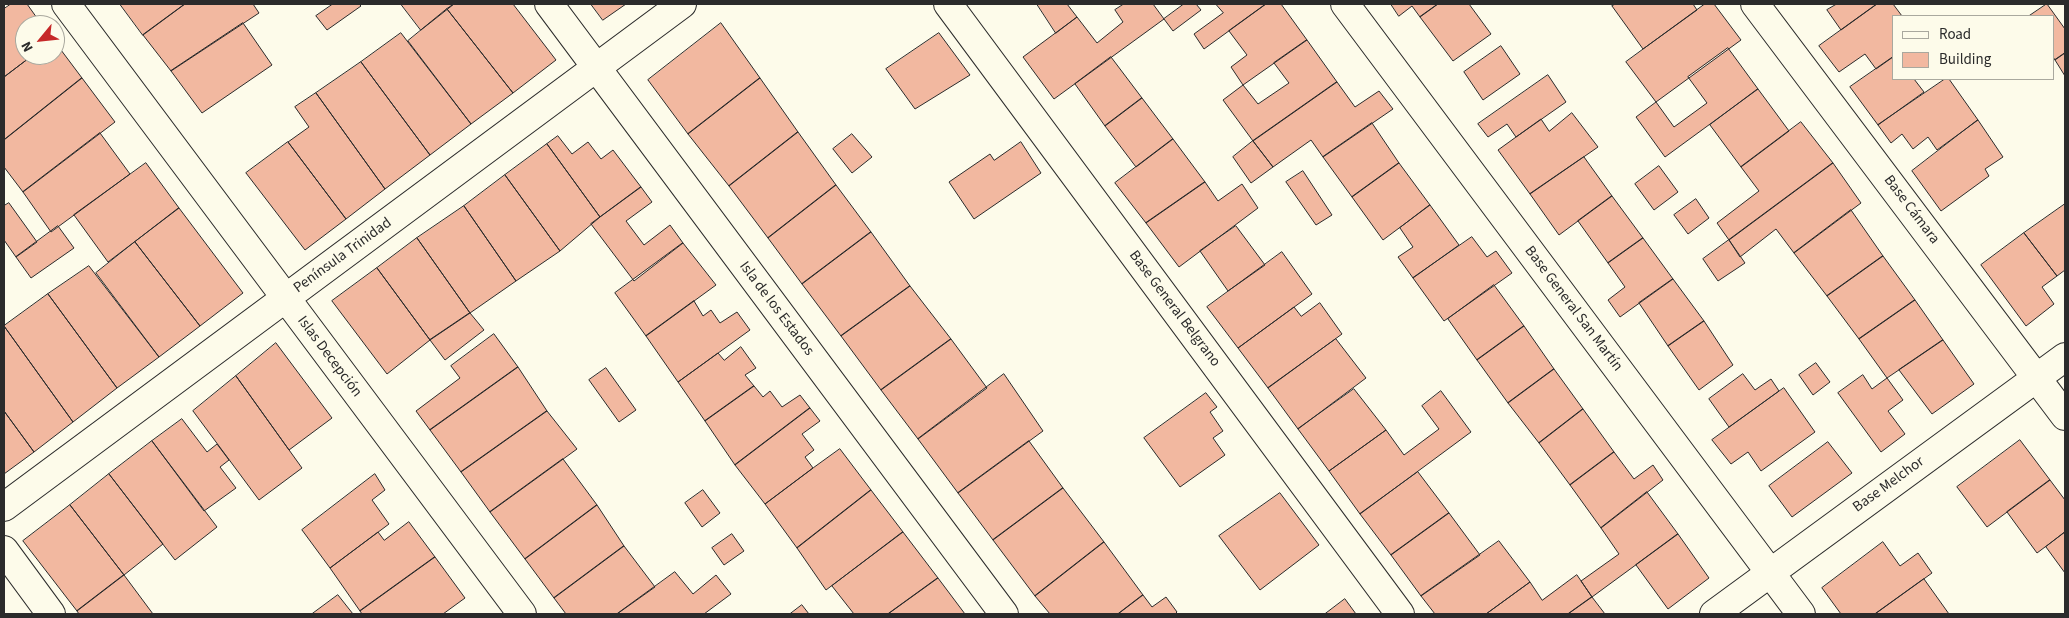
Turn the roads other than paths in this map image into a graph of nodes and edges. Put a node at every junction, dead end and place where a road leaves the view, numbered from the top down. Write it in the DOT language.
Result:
graph roads {
  1 [pos="66,4"];
  2 [pos="548,4"];
  3 [pos="682,4"];
  4 [pos="948,4"];
  5 [pos="1344,4"];
  6 [pos="1755,4"];
  7 [pos="596,68"];
  8 [pos="285,298"];
  9 [pos="2065,357"];
  10 [pos="2038,378"];
  11 [pos="2065,416"];
  12 [pos="4,508"];
  13 [pos="4,550"];
  14 [pos="1769,572"];
  15 [pos="51,614"];
  16 [pos="522,614"];
  17 [pos="1004,614"];
  18 [pos="1400,614"];
  19 [pos="1714,614"];
  20 [pos="1800,614"];
  1 -- 8 [label="street, Islas Decepción"];
  2 -- 7 [label="street, Isla de los Estados"];
  3 -- 7 [label="street, Península Trinidad"];
  4 -- 18 [label="street, Base General Belgrano"];
  5 -- 14 [label="street, Base General San Martín"];
  6 -- 10 [label="street, Base Cámara"];
  7 -- 8 [label="street, Península Trinidad"];
  7 -- 17 [label="street, Isla de los Estados"];
  8 -- 12 [label="street, Península Trinidad"];
  8 -- 16 [label="street, Islas Decepción"];
  9 -- 10 [label="street, Base Melchor"];
  10 -- 11 [label="street, Base Cámara"];
  10 -- 14 [label="street, Base Melchor"];
  13 -- 15 [label="street"];
  14 -- 19 [label="street, Base Melchor"];
  14 -- 20 [label="street, Base General San Martín"];
}
